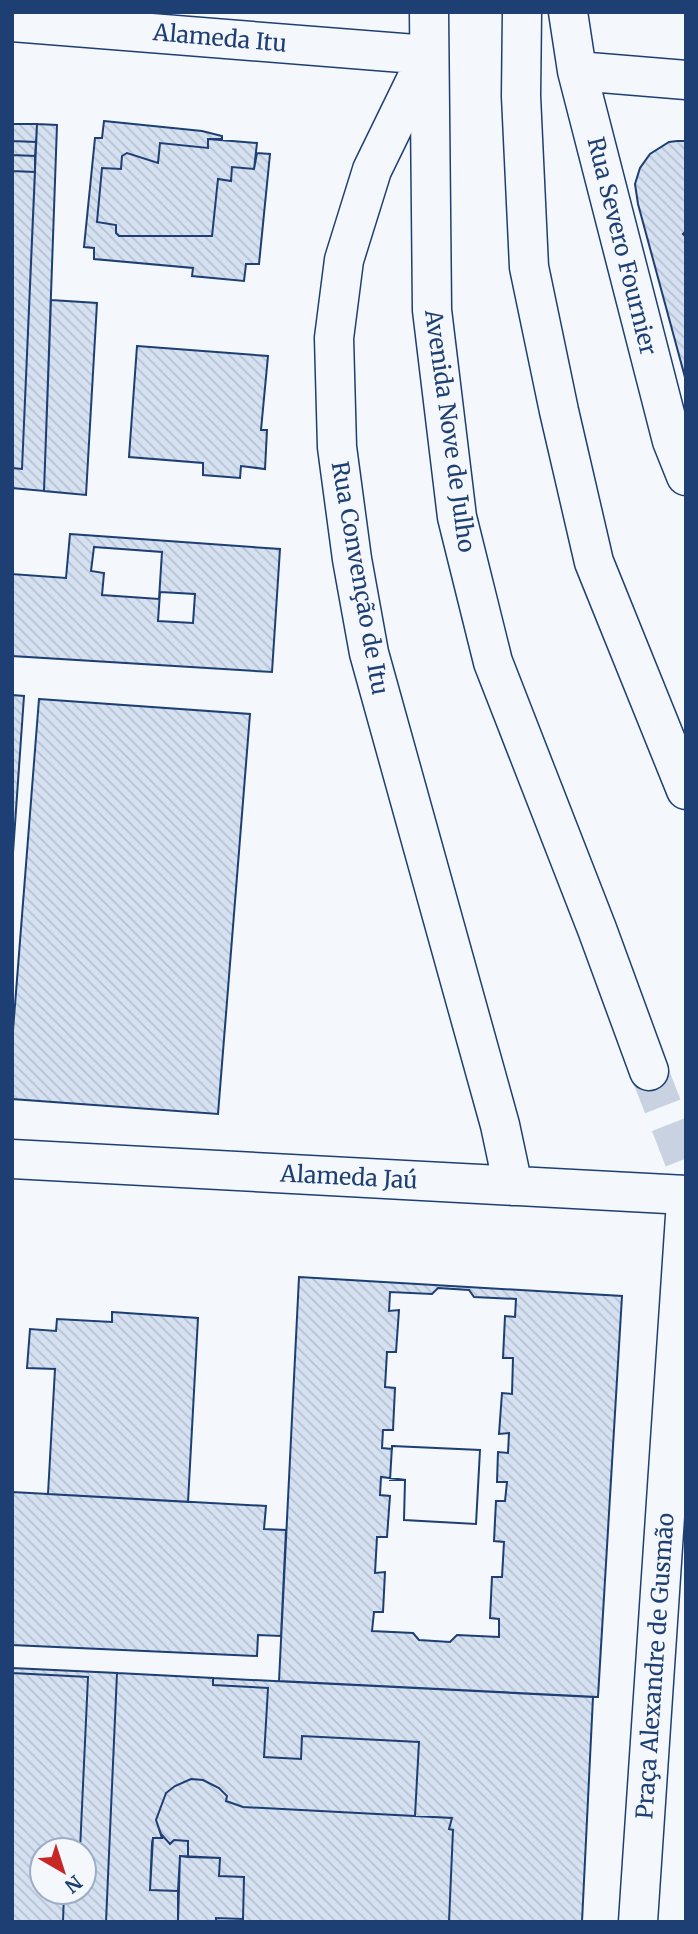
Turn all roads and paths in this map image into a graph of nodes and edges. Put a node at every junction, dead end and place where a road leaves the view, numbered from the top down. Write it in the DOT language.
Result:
graph roads {
  1 [pos="429,12"];
  2 [pos="522,12"];
  3 [pos="568,12"];
  4 [pos="12,22"];
  5 [pos="428,55"];
  6 [pos="578,71"];
  7 [pos="686,80"];
  8 [pos="686,476"];
  9 [pos="686,790"];
  10 [pos="649,1071"];
  11 [pos="12,1159"];
  12 [pos="513,1186"];
  13 [pos="686,1195"];
  14 [pos="686,1201"];
  15 [pos="638,1922"];
  1 -- 5 [label="street, Avenida Nove de Julho"];
  2 -- 9 [label="street"];
  3 -- 6 [label="street, Rua Severo Fournier"];
  4 -- 5 [label="street, Alameda Itu"];
  5 -- 10 [label="street, Avenida Nove de Julho"];
  5 -- 12 [label="street, Rua Convenção de Itu"];
  6 -- 7 [label="street"];
  6 -- 8 [label="street, Rua Severo Fournier"];
  11 -- 12 [label="street, Alameda Jaú"];
  12 -- 13 [label="street, Alameda Jaú"];
  14 -- 15 [label="street, Praça Alexandre de Gusmão"];
}
